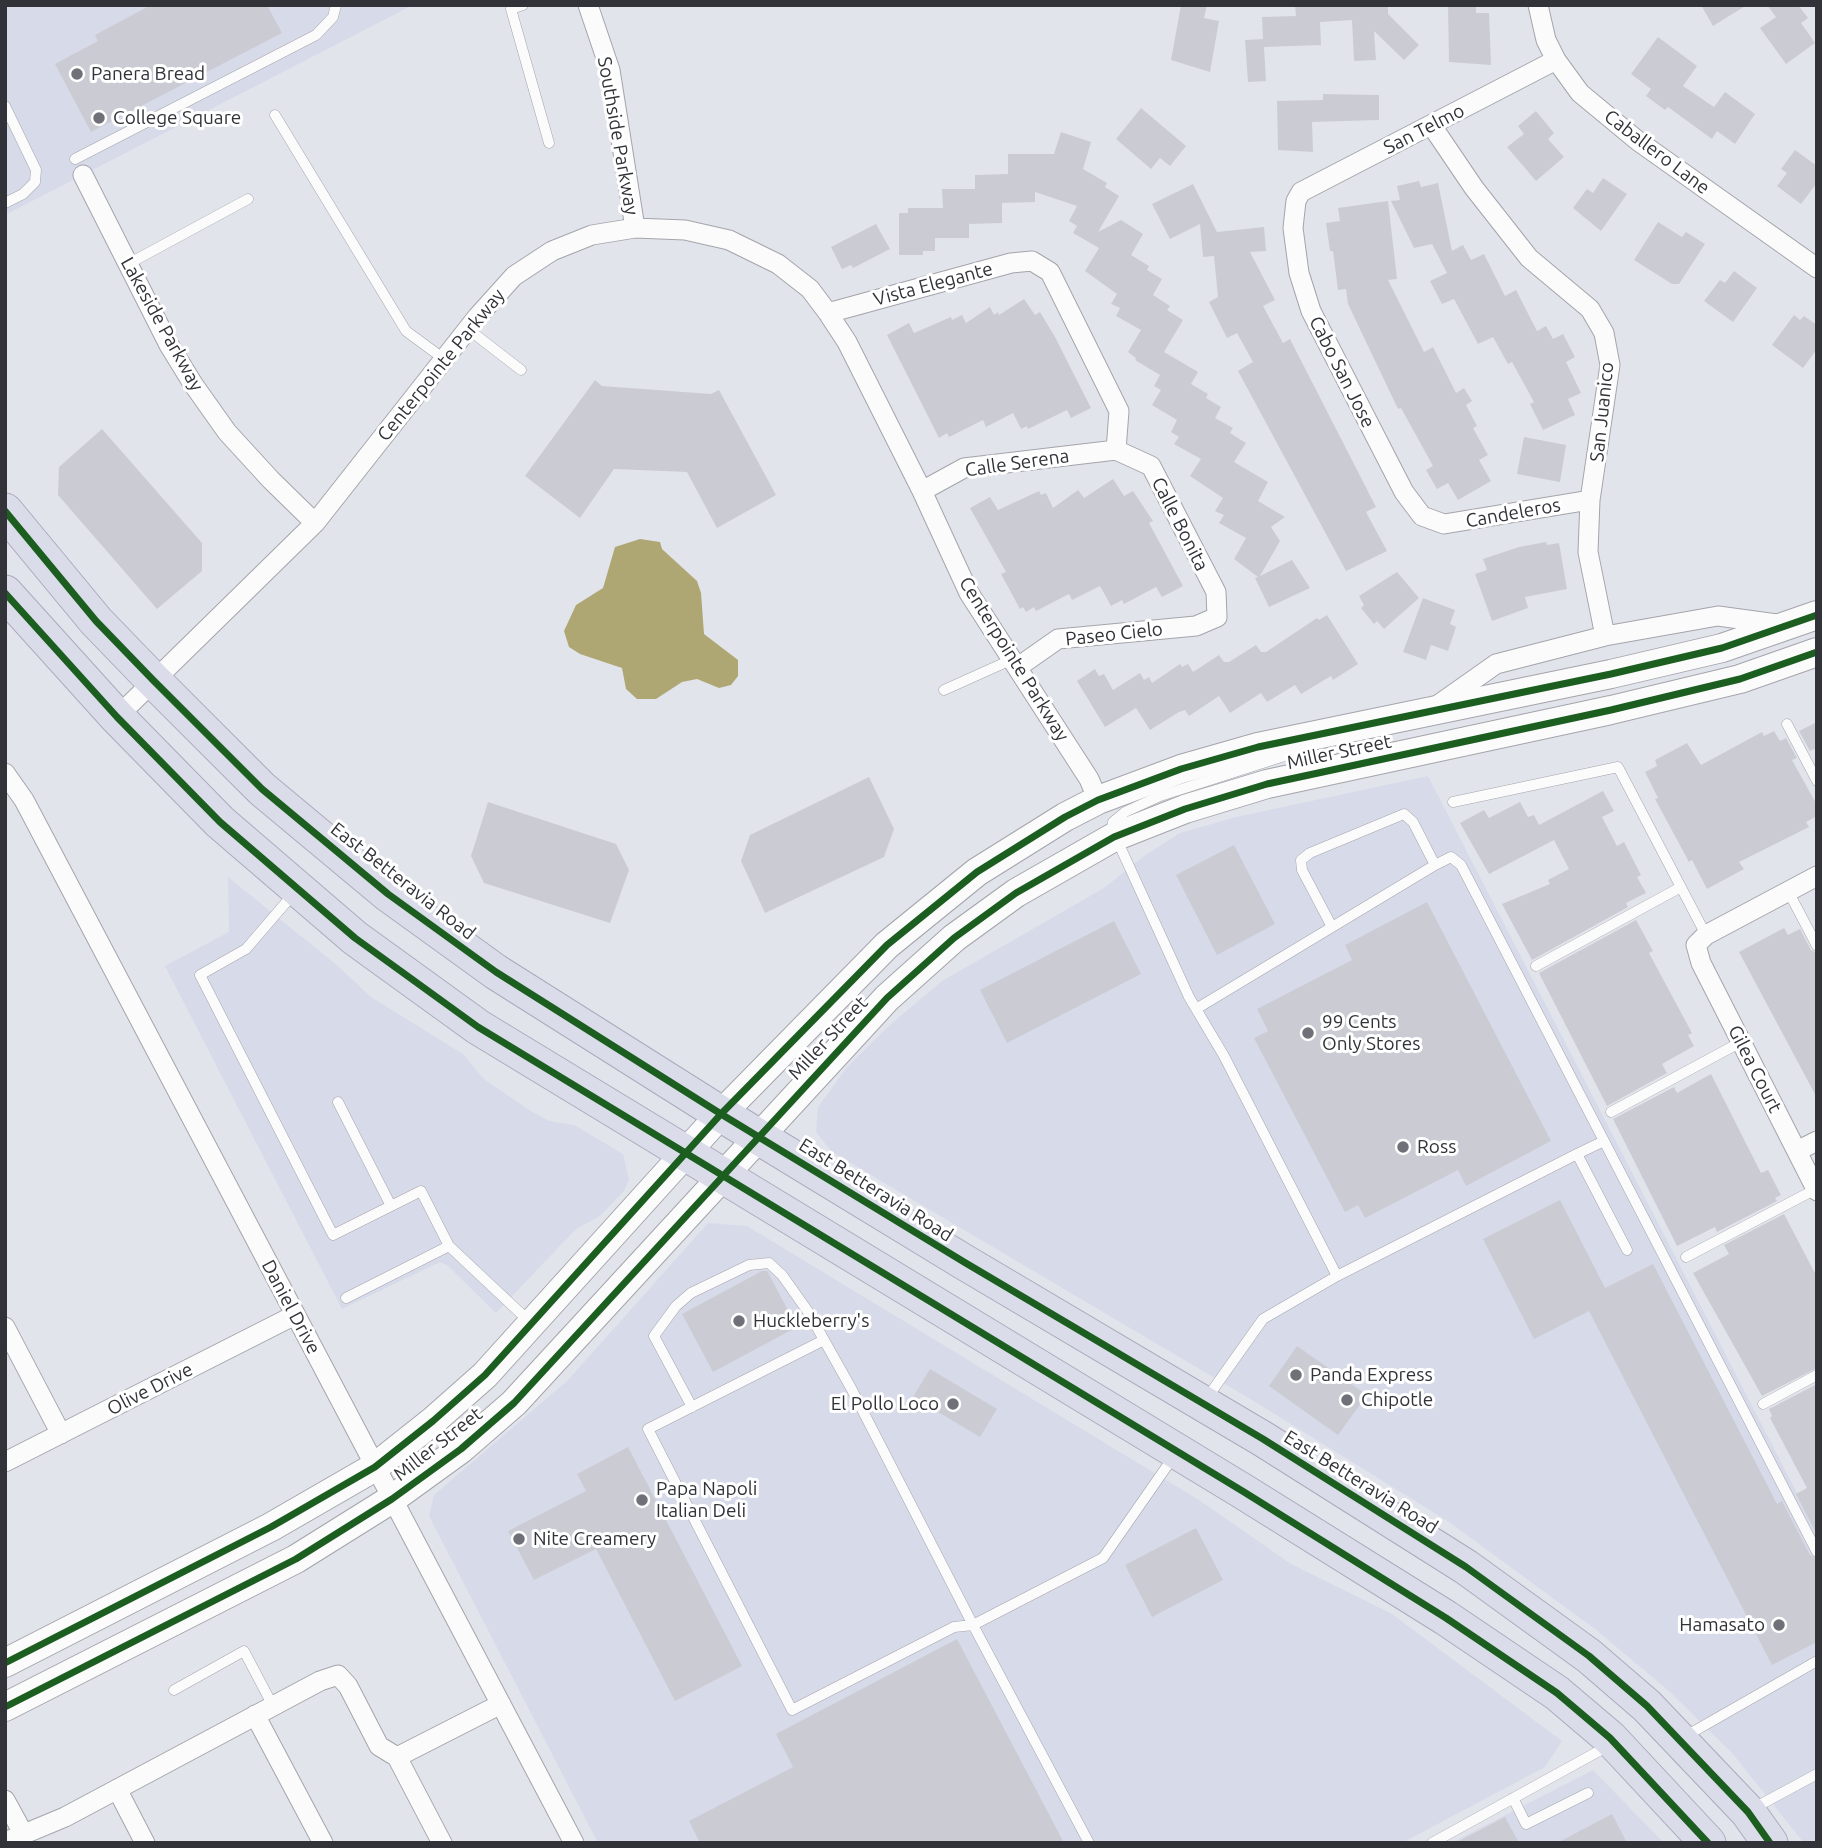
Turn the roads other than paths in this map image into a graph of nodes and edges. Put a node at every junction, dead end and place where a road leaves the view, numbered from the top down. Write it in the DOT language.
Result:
graph roads {
  1 [pos="336,5"];
  2 [pos="523,5"];
  3 [pos="588,5"];
  4 [pos="1538,5"];
  5 [pos="1556,60"];
  6 [pos="5,106"];
  7 [pos="275,115"];
  8 [pos="1432,126"];
  9 [pos="549,143"];
  10 [pos="79,167"];
  11 [pos="248,199"];
  12 [pos="1296,201"];
  13 [pos="5,203"];
  14 [pos="635,228"];
  15 [pos="127,264"];
  16 [pos="1817,268"];
  17 [pos="828,313"];
  18 [pos="468,329"];
  19 [pos="444,359"];
  20 [pos="521,370"];
  21 [pos="1116,450"];
  22 [pos="922,491"];
  23 [pos="1590,500"];
  24 [pos="5,511"];
  25 [pos="315,523"];
  26 [pos="1436,523"];
  27 [pos="5,593"];
  28 [pos="1817,615"];
  29 [pos="1217,617"];
  30 [pos="1788,626"];
  31 [pos="1605,636"];
  32 [pos="1817,652"];
  33 [pos="1016,663"];
  34 [pos="153,680"];
  35 [pos="944,690"];
  36 [pos="1426,713"];
  37 [pos="117,717"];
  38 [pos="1787,724"];
  39 [pos="1362,726"];
  40 [pos="5,773"];
  41 [pos="1817,781"];
  42 [pos="1098,800"];
  43 [pos="1453,802"];
  44 [pos="1114,837"];
  45 [pos="1435,865"];
  46 [pos="1817,876"];
  47 [pos="1681,887"];
  48 [pos="298,888"];
  49 [pos="1788,891"];
  50 [pos="1332,927"];
  51 [pos="954,938"];
  52 [pos="1701,940"];
  53 [pos="1817,946"];
  54 [pos="1536,966"];
  55 [pos="1196,1009"];
  56 [pos="1741,1042"];
  57 [pos="338,1102"];
  58 [pos="1611,1112"];
  59 [pos="721,1114"];
  60 [pos="758,1136"];
  61 [pos="1604,1141"];
  62 [pos="1817,1141"];
  63 [pos="1797,1152"];
  64 [pos="685,1154"];
  65 [pos="1577,1154"];
  66 [pos="722,1175"];
  67 [pos="1816,1190"];
  68 [pos="391,1206"];
  69 [pos="449,1246"];
  70 [pos="1627,1250"];
  71 [pos="1686,1258"];
  72 [pos="1337,1276"];
  73 [pos="346,1298"];
  74 [pos="295,1315"];
  75 [pos="531,1324"];
  76 [pos="5,1327"];
  77 [pos="824,1340"];
  78 [pos="1817,1376"];
  79 [pos="1204,1404"];
  80 [pos="1763,1404"];
  81 [pos="692,1407"];
  82 [pos="61,1434"];
  83 [pos="1177,1451"];
  84 [pos="5,1462"];
  85 [pos="375,1467"];
  86 [pos="392,1499"];
  87 [pos="1817,1552"];
  88 [pos="973,1625"];
  89 [pos="1817,1661"];
  90 [pos="5,1663"];
  91 [pos="174,1690"];
  92 [pos="500,1704"];
  93 [pos="273,1706"];
  94 [pos="5,1707"];
  95 [pos="256,1715"];
  96 [pos="1680,1740"];
  97 [pos="1615,1743"];
  98 [pos="397,1758"];
  99 [pos="1817,1774"];
  100 [pos="117,1789"];
  101 [pos="1588,1793"];
  102 [pos="1513,1798"];
  103 [pos="5,1800"];
  104 [pos="1748,1812"];
  105 [pos="14,1838"];
  106 [pos="145,1843"];
  107 [pos="323,1843"];
  108 [pos="442,1843"];
  109 [pos="574,1843"];
  110 [pos="1089,1843"];
  111 [pos="1432,1843"];
  112 [pos="1707,1843"];
  113 [pos="1770,1843"];
  1 -- 10 [label="lane"];
  2 -- 9 [label="lane"];
  3 -- 14 [label="street, Southside Parkway"];
  4 -- 5 [label="street, Caballero Lane"];
  5 -- 8 [label="street, San Telmo"];
  5 -- 16 [label="street, Caballero Lane"];
  6 -- 13 [label="lane"];
  7 -- 19 [label="lane"];
  8 -- 12 [label="street, San Telmo"];
  8 -- 23 [label="street, San Juanico"];
  10 -- 15 [label="street, Lakeside Parkway"];
  11 -- 15 [label="lane"];
  12 -- 26 [label="street, Cabo San Jose"];
  14 -- 17 [label="street, Centerpointe Parkway"];
  14 -- 18 [label="street, Centerpointe Parkway"];
  15 -- 25 [label="street, Lakeside Parkway"];
  17 -- 21 [label="street, Vista Elegante"];
  17 -- 22 [label="street, Centerpointe Parkway"];
  18 -- 19 [label="street, Centerpointe Parkway"];
  18 -- 20 [label="lane"];
  19 -- 25 [label="street, Centerpointe Parkway"];
  21 -- 22 [label="street, Calle Serena"];
  21 -- 29 [label="street, Calle Bonita"];
  22 -- 33 [label="street, Centerpointe Parkway"];
  23 -- 26 [label="street, Candeleros"];
  23 -- 31 [label="street, San Juanico"];
  24 -- 34 [label="highway, East Betteravia Road"];
  25 -- 34 [label="street, Centerpointe Parkway"];
  27 -- 37 [label="highway"];
  28 -- 30 [label="street, Miller Street"];
  29 -- 33 [label="street, Paseo Cielo"];
  30 -- 31 [label="street, Miller Street"];
  30 -- 36 [label="street, Miller Street"];
  31 -- 36 [label="street, Miller Street"];
  32 -- 44 [label="street, Miller Street"];
  33 -- 35 [label="lane"];
  33 -- 42 [label="street, Centerpointe Parkway"];
  34 -- 37 [label="street, Centerpointe Parkway"];
  34 -- 59 [label="highway, East Betteravia Road"];
  36 -- 39 [label="street, Miller Street"];
  37 -- 48 [label="highway"];
  38 -- 41 [label="lane"];
  39 -- 42 [label="street, Miller Street"];
  39 -- 44 [label="lane, Miller Street"];
  40 -- 74 [label="street, Daniel Drive"];
  42 -- 51 [label="street"];
  42 -- 59 [label="street, Miller Street"];
  43 -- 47 [label="lane"];
  44 -- 51 [label="street, Miller Street"];
  44 -- 55 [label="lane"];
  45 -- 50 [label="lane"];
  45 -- 50 [label="lane"];
  45 -- 61 [label="lane"];
  46 -- 49 [label="street"];
  47 -- 52 [label="lane"];
  47 -- 54 [label="lane"];
  48 -- 64 [label="highway"];
  48 -- 68 [label="lane"];
  49 -- 52 [label="street"];
  49 -- 53 [label="lane"];
  50 -- 55 [label="lane"];
  51 -- 60 [label="street, Miller Street"];
  52 -- 56 [label="street, Gilea Court"];
  55 -- 72 [label="lane"];
  56 -- 58 [label="lane"];
  56 -- 63 [label="street, Gilea Court"];
  57 -- 68 [label="lane"];
  59 -- 60 [label="highway, East Betteravia Road"];
  59 -- 64 [label="street, Miller Street"];
  60 -- 66 [label="street, Miller Street"];
  60 -- 79 [label="highway, East Betteravia Road"];
  61 -- 65 [label="lane"];
  61 -- 87 [label="lane"];
  62 -- 63 [label="street"];
  63 -- 67 [label="street, Gilea Court"];
  64 -- 66 [label="highway"];
  64 -- 75 [label="street, Miller Street"];
  65 -- 70 [label="lane"];
  65 -- 72 [label="lane"];
  66 -- 83 [label="highway"];
  66 -- 86 [label="street, Miller Street"];
  67 -- 71 [label="lane"];
  68 -- 69 [label="lane"];
  69 -- 73 [label="lane"];
  69 -- 75 [label="lane"];
  72 -- 79 [label="lane"];
  74 -- 82 [label="street, Olive Drive"];
  74 -- 85 [label="street, Daniel Drive"];
  75 -- 85 [label="street, Miller Street"];
  76 -- 82 [label="street"];
  77 -- 81 [label="lane"];
  77 -- 81 [label="lane"];
  77 -- 88 [label="lane"];
  78 -- 80 [label="lane"];
  79 -- 83 [label="highway"];
  79 -- 96 [label="highway, East Betteravia Road"];
  81 -- 88 [label="lane"];
  82 -- 84 [label="street, Olive Drive"];
  83 -- 88 [label="lane"];
  83 -- 97 [label="highway"];
  85 -- 86 [label="street, Daniel Drive"];
  85 -- 90 [label="street, Miller Street"];
  86 -- 92 [label="street, Daniel Drive"];
  86 -- 94 [label="street, Miller Street"];
  88 -- 110 [label="lane"];
  89 -- 96 [label="lane"];
  91 -- 93 [label="lane"];
  92 -- 98 [label="street"];
  92 -- 109 [label="street, Daniel Drive"];
  93 -- 95 [label="street"];
  93 -- 98 [label="street"];
  95 -- 100 [label="street"];
  95 -- 107 [label="street"];
  96 -- 104 [label="highway, East Betteravia Road"];
  97 -- 102 [label="lane"];
  97 -- 112 [label="highway"];
  98 -- 108 [label="street"];
  99 -- 104 [label="lane"];
  100 -- 105 [label="street"];
  100 -- 106 [label="street"];
  101 -- 102 [label="lane"];
  102 -- 111 [label="lane"];
  103 -- 105 [label="street"];
  104 -- 113 [label="highway, East Betteravia Road"];
}
